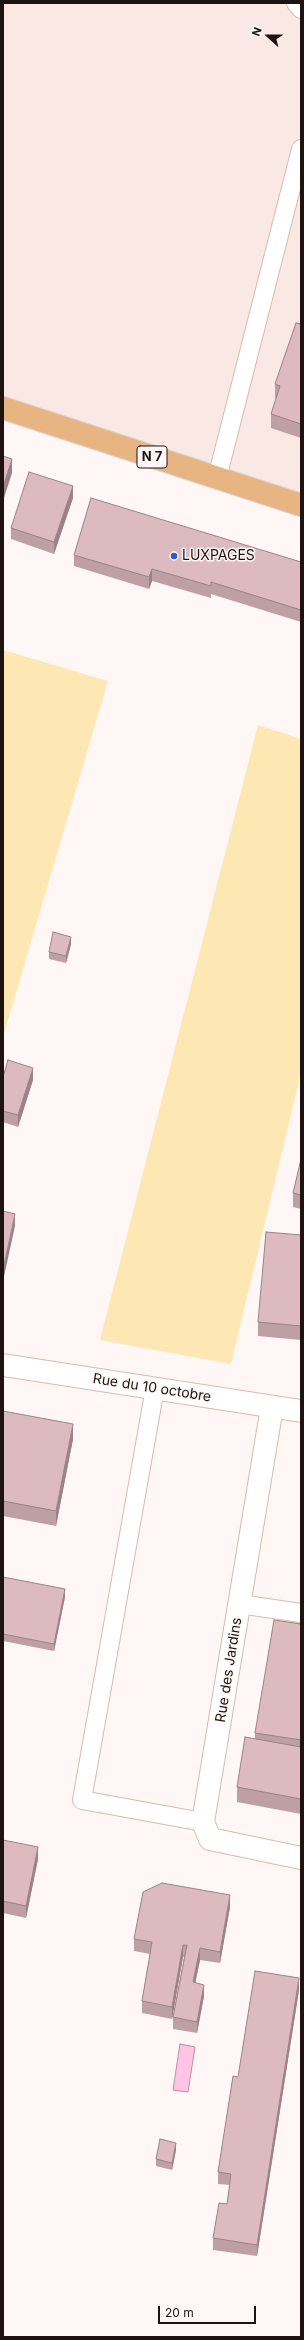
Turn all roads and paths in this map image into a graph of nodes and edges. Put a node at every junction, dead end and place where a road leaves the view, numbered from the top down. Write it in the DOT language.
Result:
graph roads {
  1 [pos="296,3"];
  2 [pos="301,9"];
  3 [pos="301,149"];
  4 [pos="3,408"];
  5 [pos="217,478"];
  6 [pos="301,505"];
  7 [pos="3,1365"];
  8 [pos="155,1388"];
  9 [pos="272,1407"];
  10 [pos="301,1411"];
  11 [pos="239,1604"];
  12 [pos="301,1614"];
  13 [pos="203,1822"];
  14 [pos="301,1858"];
  1 -- 2 [label="lane"];
  3 -- 5 [label="lane"];
  4 -- 5 [label="main road, N 7"];
  5 -- 6 [label="main road, N 7"];
  7 -- 8 [label="street, Rue du 10 octobre"];
  8 -- 9 [label="street, Rue du 10 octobre"];
  8 -- 13 [label="lane"];
  9 -- 10 [label="street, Rue du 10 octobre"];
  9 -- 11 [label="street, Rue des Jardins"];
  11 -- 12 [label="lane"];
  11 -- 13 [label="street, Rue des Jardins"];
  13 -- 14 [label="street"];
}
